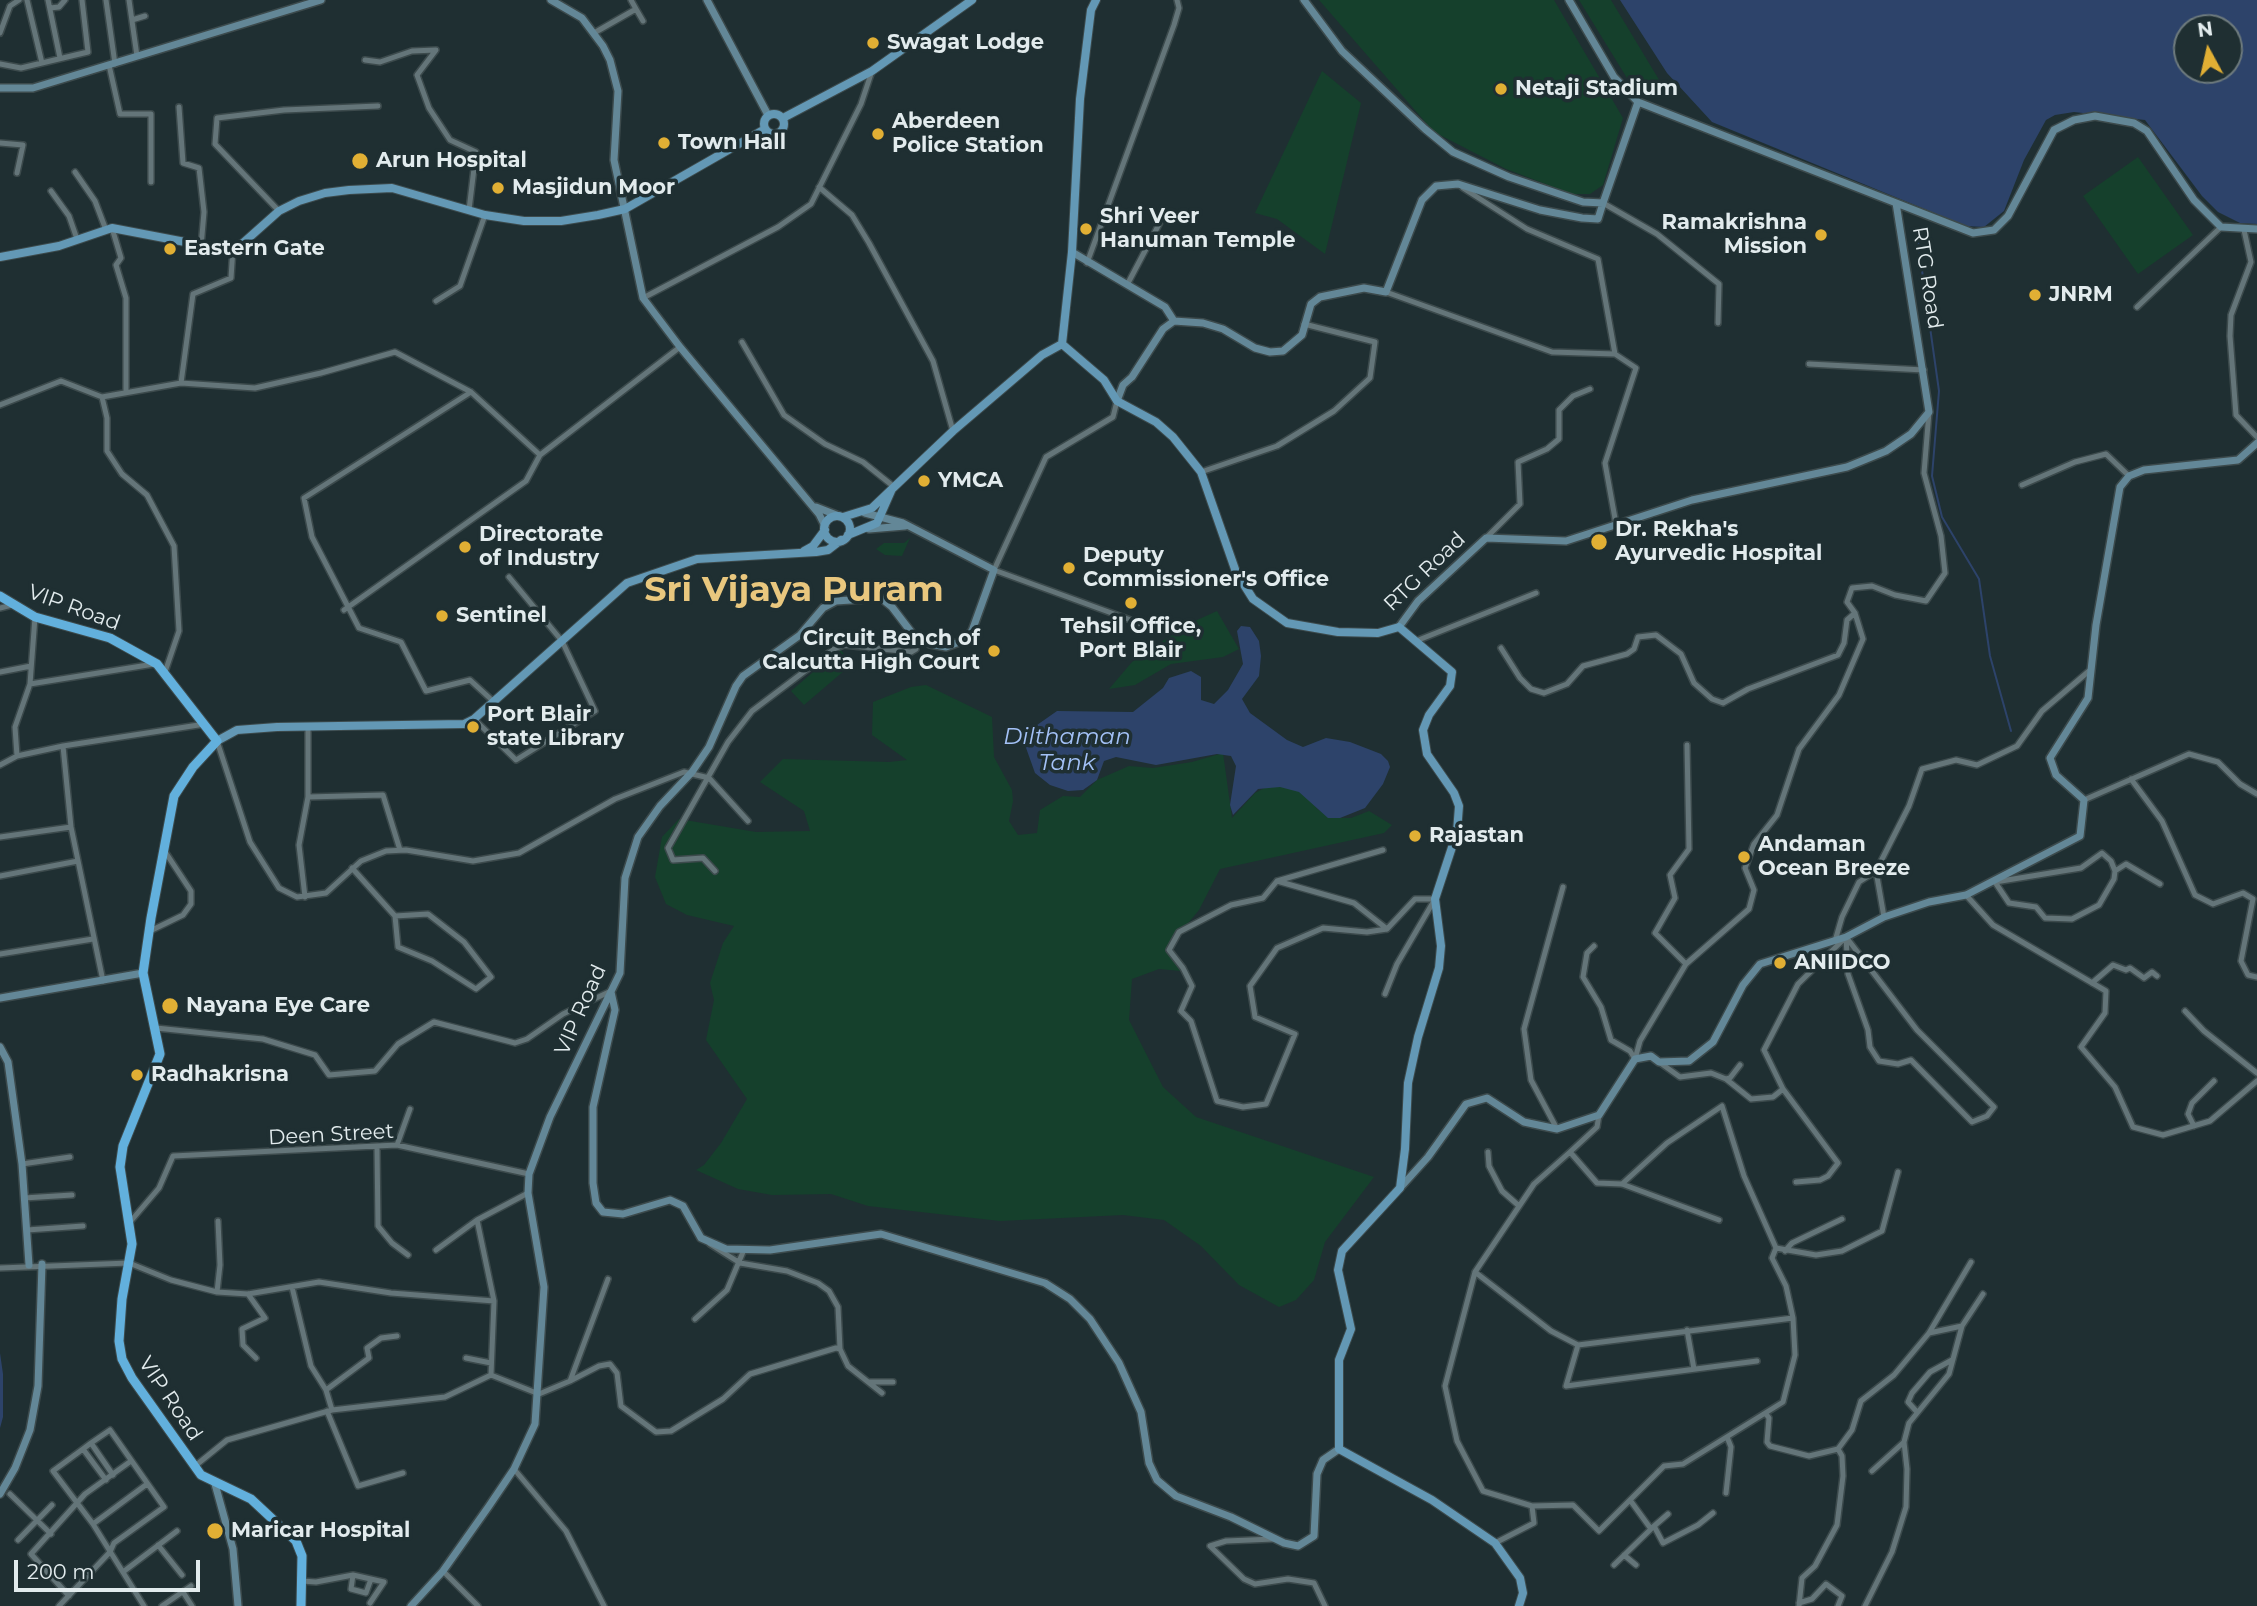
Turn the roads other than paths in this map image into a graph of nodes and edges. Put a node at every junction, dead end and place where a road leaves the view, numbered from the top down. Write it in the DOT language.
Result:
graph roads {
  1 [pos="19,0"];
  2 [pos="27,0"];
  3 [pos="48,0"];
  4 [pos="65,0"];
  5 [pos="82,0"];
  6 [pos="106,0"];
  7 [pos="129,0"];
  8 [pos="321,0"];
  9 [pos="553,0"];
  10 [pos="631,0"];
  11 [pos="707,0"];
  12 [pos="972,0"];
  13 [pos="1088,0"];
  14 [pos="1096,0"];
  15 [pos="1177,0"];
  16 [pos="1304,0"];
  17 [pos="1569,0"];
  18 [pos="0,6"];
  19 [pos="10,6"];
  20 [pos="50,8"];
  21 [pos="636,9"];
  22 [pos="1091,10"];
  23 [pos="145,16"];
  24 [pos="132,20"];
  25 [pos="643,21"];
  26 [pos="0,33"];
  27 [pos="594,33"];
  28 [pos="137,57"];
  29 [pos="60,58"];
  30 [pos="365,60"];
  31 [pos="41,63"];
  32 [pos="0,64"];
  33 [pos="112,64"];
  34 [pos="873,71"];
  35 [pos="0,88"];
  36 [pos="1638,102"];
  37 [pos="378,106"];
  38 [pos="179,107"];
  39 [pos="768,115"];
  40 [pos="783,118"];
  41 [pos="765,129"];
  42 [pos="0,143"];
  43 [pos="75,172"];
  44 [pos="17,173"];
  45 [pos="151,182"];
  46 [pos="1458,184"];
  47 [pos="819,187"];
  48 [pos="51,191"];
  49 [pos="1603,202"];
  50 [pos="1896,203"];
  51 [pos="469,209"];
  52 [pos="625,209"];
  53 [pos="279,211"];
  54 [pos="1166,211"];
  55 [pos="485,215"];
  56 [pos="2221,227"];
  57 [pos="109,229"];
  58 [pos="2257,229"];
  59 [pos="2244,230"];
  60 [pos="77,239"];
  61 [pos="201,247"];
  62 [pos="233,247"];
  63 [pos="1072,252"];
  64 [pos="0,257"];
  65 [pos="1087,263"];
  66 [pos="1127,285"];
  67 [pos="1386,292"];
  68 [pos="643,298"];
  69 [pos="436,301"];
  70 [pos="2137,307"];
  71 [pos="1174,321"];
  72 [pos="1718,323"];
  73 [pos="1304,324"];
  74 [pos="742,342"];
  75 [pos="1062,344"];
  76 [pos="680,347"];
  77 [pos="1615,354"];
  78 [pos="1809,364"];
  79 [pos="1924,370"];
  80 [pos="181,383"];
  81 [pos="1590,389"];
  82 [pos="126,392"];
  83 [pos="471,392"];
  84 [pos="102,397"];
  85 [pos="1117,401"];
  86 [pos="0,405"];
  87 [pos="1929,412"];
  88 [pos="953,431"];
  89 [pos="2257,437"];
  90 [pos="2257,443"];
  91 [pos="540,455"];
  92 [pos="1201,472"];
  93 [pos="2129,476"];
  94 [pos="2022,485"];
  95 [pos="893,486"];
  96 [pos="812,505"];
  97 [pos="865,513"];
  98 [pos="882,515"];
  99 [pos="841,517"];
  100 [pos="1616,524"];
  101 [pos="910,526"];
  102 [pos="825,528"];
  103 [pos="869,529"];
  104 [pos="845,538"];
  105 [pos="1486,538"];
  106 [pos="801,552"];
  107 [pos="995,570"];
  108 [pos="509,577"];
  109 [pos="1536,593"];
  110 [pos="0,596"];
  111 [pos="12,605"];
  112 [pos="0,608"];
  113 [pos="347,608"];
  114 [pos="1855,613"];
  115 [pos="34,617"];
  116 [pos="1147,626"];
  117 [pos="1399,627"];
  118 [pos="915,637"];
  119 [pos="562,641"];
  120 [pos="1416,641"];
  121 [pos="1501,648"];
  122 [pos="157,664"];
  123 [pos="31,666"];
  124 [pos="2089,671"];
  125 [pos="0,672"];
  126 [pos="165,672"];
  127 [pos="30,684"];
  128 [pos="494,702"];
  129 [pos="474,719"];
  130 [pos="205,724"];
  131 [pos="308,727"];
  132 [pos="217,741"];
  133 [pos="1687,745"];
  134 [pos="63,746"];
  135 [pos="18,757"];
  136 [pos="0,765"];
  137 [pos="692,772"];
  138 [pos="709,778"];
  139 [pos="2131,779"];
  140 [pos="2257,794"];
  141 [pos="308,797"];
  142 [pos="2084,800"];
  143 [pos="748,821"];
  144 [pos="71,827"];
  145 [pos="0,837"];
  146 [pos="163,850"];
  147 [pos="400,850"];
  148 [pos="1383,850"];
  149 [pos="78,861"];
  150 [pos="352,868"];
  151 [pos="715,871"];
  152 [pos="1876,871"];
  153 [pos="2115,872"];
  154 [pos="0,876"];
  155 [pos="1277,881"];
  156 [pos="1995,882"];
  157 [pos="2160,884"];
  158 [pos="1563,887"];
  159 [pos="1966,895"];
  160 [pos="305,897"];
  161 [pos="1435,899"];
  162 [pos="395,916"];
  163 [pos="1884,917"];
  164 [pos="1387,929"];
  165 [pos="149,931"];
  166 [pos="1846,937"];
  167 [pos="93,939"];
  168 [pos="1835,941"];
  169 [pos="1594,946"];
  170 [pos="0,954"];
  171 [pos="1686,964"];
  172 [pos="144,973"];
  173 [pos="2157,976"];
  174 [pos="2257,977"];
  175 [pos="103,981"];
  176 [pos="2092,983"];
  177 [pos="611,991"];
  178 [pos="1385,994"];
  179 [pos="0,998"];
  180 [pos="2185,1011"];
  181 [pos="156,1028"];
  182 [pos="0,1047"];
  183 [pos="1635,1059"];
  184 [pos="1659,1062"];
  185 [pos="1740,1065"];
  186 [pos="2257,1073"];
  187 [pos="1726,1079"];
  188 [pos="2214,1081"];
  189 [pos="2257,1081"];
  190 [pos="1783,1089"];
  191 [pos="410,1109"];
  192 [pos="1600,1115"];
  193 [pos="2194,1126"];
  194 [pos="1557,1129"];
  195 [pos="397,1145"];
  196 [pos="377,1148"];
  197 [pos="1488,1152"];
  198 [pos="1570,1152"];
  199 [pos="70,1157"];
  200 [pos="22,1164"];
  201 [pos="1898,1172"];
  202 [pos="529,1174"];
  203 [pos="1796,1182"];
  204 [pos="1622,1184"];
  205 [pos="1399,1188"];
  206 [pos="528,1193"];
  207 [pos="72,1195"];
  208 [pos="24,1198"];
  209 [pos="1518,1205"];
  210 [pos="1842,1219"];
  211 [pos="477,1220"];
  212 [pos="1719,1220"];
  213 [pos="218,1221"];
  214 [pos="131,1222"];
  215 [pos="83,1226"];
  216 [pos="27,1230"];
  217 [pos="709,1243"];
  218 [pos="1776,1248"];
  219 [pos="436,1250"];
  220 [pos="1785,1251"];
  221 [pos="743,1252"];
  222 [pos="408,1255"];
  223 [pos="1971,1262"];
  224 [pos="42,1264"];
  225 [pos="129,1264"];
  226 [pos="740,1264"];
  227 [pos="29,1265"];
  228 [pos="0,1268"];
  229 [pos="1475,1272"];
  230 [pos="608,1279"];
  231 [pos="292,1287"];
  232 [pos="217,1292"];
  233 [pos="248,1294"];
  234 [pos="1983,1294"];
  235 [pos="494,1301"];
  236 [pos="1793,1318"];
  237 [pos="695,1319"];
  238 [pos="1962,1326"];
  239 [pos="1687,1330"];
  240 [pos="1929,1333"];
  241 [pos="397,1336"];
  242 [pos="1578,1345"];
  243 [pos="840,1349"];
  244 [pos="256,1358"];
  245 [pos="466,1358"];
  246 [pos="1952,1360"];
  247 [pos="1757,1361"];
  248 [pos="491,1363"];
  249 [pos="1693,1369"];
  250 [pos="491,1375"];
  251 [pos="570,1381"];
  252 [pos="869,1382"];
  253 [pos="893,1382"];
  254 [pos="326,1390"];
  255 [pos="882,1393"];
  256 [pos="539,1394"];
  257 [pos="329,1410"];
  258 [pos="1917,1412"];
  259 [pos="1766,1414"];
  260 [pos="1727,1437"];
  261 [pos="1904,1442"];
  262 [pos="91,1443"];
  263 [pos="83,1448"];
  264 [pos="1339,1449"];
  265 [pos="1838,1449"];
  266 [pos="131,1461"];
  267 [pos="195,1466"];
  268 [pos="514,1469"];
  269 [pos="1872,1471"];
  270 [pos="402,1474"];
  271 [pos="113,1475"];
  272 [pos="106,1480"];
  273 [pos="146,1484"];
  274 [pos="215,1484"];
  275 [pos="0,1493"];
  276 [pos="1726,1493"];
  277 [pos="10,1494"];
  278 [pos="1630,1500"];
  279 [pos="52,1505"];
  280 [pos="78,1505"];
  281 [pos="1532,1506"];
  282 [pos="1713,1513"];
  283 [pos="1668,1514"];
  284 [pos="37,1521"];
  285 [pos="93,1524"];
  286 [pos="1652,1528"];
  287 [pos="177,1531"];
  288 [pos="51,1534"];
  289 [pos="1274,1539"];
  290 [pos="18,1540"];
  291 [pos="1494,1543"];
  292 [pos="158,1545"];
  293 [pos="110,1552"];
  294 [pos="1624,1555"];
  295 [pos="1614,1565"];
  296 [pos="1636,1565"];
  297 [pos="443,1571"];
  298 [pos="123,1572"];
  299 [pos="182,1575"];
  300 [pos="354,1575"];
  301 [pos="371,1579"];
  302 [pos="302,1581"];
  303 [pos="191,1586"];
  304 [pos="183,1592"];
  305 [pos="69,1596"];
  306 [pos="370,1603"];
  307 [pos="1799,1604"];
  308 [pos="59,1606"];
  309 [pos="144,1606"];
  310 [pos="162,1606"];
  311 [pos="192,1606"];
  312 [pos="238,1606"];
  313 [pos="302,1606"];
  314 [pos="411,1606"];
  315 [pos="478,1606"];
  316 [pos="604,1606"];
  317 [pos="1325,1606"];
  318 [pos="1519,1606"];
  319 [pos="1838,1606"];
  320 [pos="1865,1606"];
  1 -- 19 [label="street"];
  2 -- 31 [label="street"];
  3 -- 20 [label="street"];
  4 -- 20 [label="street"];
  5 -- 29 [label="street"];
  6 -- 33 [label="street"];
  7 -- 24 [label="street"];
  8 -- 28 [label="main road"];
  9 -- 27 [label="main road"];
  10 -- 21 [label="street"];
  11 -- 39 [label="main road"];
  12 -- 34 [label="main road"];
  13 -- 22 [label="main road"];
  14 -- 22 [label="main road"];
  15 -- 65 [label="street"];
  16 -- 49 [label="main road"];
  17 -- 36 [label="main road"];
  18 -- 19 [label="street"];
  19 -- 26 [label="street"];
  20 -- 29 [label="street"];
  21 -- 25 [label="street"];
  21 -- 27 [label="street"];
  22 -- 63 [label="main road"];
  23 -- 24 [label="street"];
  24 -- 28 [label="street"];
  27 -- 52 [label="main road"];
  28 -- 33 [label="main road"];
  29 -- 31 [label="street"];
  30 -- 51 [label="street"];
  31 -- 32 [label="street"];
  33 -- 35 [label="main road"];
  33 -- 45 [label="street"];
  34 -- 40 [label="main road"];
  34 -- 47 [label="street"];
  36 -- 49 [label="main road"];
  36 -- 50 [label="main road"];
  37 -- 53 [label="street"];
  38 -- 61 [label="street"];
  39 -- 40 [label="main road"];
  39 -- 41 [label="main road"];
  40 -- 41 [label="main road"];
  41 -- 52 [label="main road"];
  42 -- 44 [label="street"];
  43 -- 57 [label="street"];
  46 -- 49 [label="main road"];
  46 -- 67 [label="main road"];
  46 -- 77 [label="street"];
  47 -- 68 [label="street"];
  47 -- 88 [label="street"];
  48 -- 60 [label="street"];
  49 -- 72 [label="street"];
  50 -- 56 [label="main road"];
  50 -- 79 [label="main road, RTG Road"];
  51 -- 53 [label="main road"];
  51 -- 55 [label="main road"];
  52 -- 55 [label="main road"];
  52 -- 68 [label="main road"];
  53 -- 62 [label="main road"];
  54 -- 66 [label="street"];
  55 -- 69 [label="street"];
  56 -- 59 [label="main road"];
  56 -- 70 [label="street"];
  57 -- 60 [label="main road"];
  57 -- 61 [label="main road"];
  57 -- 82 [label="street"];
  58 -- 59 [label="main road"];
  59 -- 89 [label="street"];
  60 -- 64 [label="main road"];
  61 -- 62 [label="main road"];
  62 -- 80 [label="street"];
  63 -- 65 [label="main road"];
  63 -- 75 [label="main road"];
  65 -- 66 [label="main road"];
  66 -- 71 [label="main road"];
  67 -- 73 [label="main road"];
  67 -- 77 [label="street"];
  68 -- 76 [label="main road"];
  71 -- 73 [label="main road"];
  71 -- 85 [label="main road"];
  73 -- 92 [label="street"];
  74 -- 95 [label="street"];
  75 -- 85 [label="main road, RTG Road"];
  75 -- 88 [label="main road"];
  76 -- 91 [label="street"];
  76 -- 96 [label="main road"];
  77 -- 100 [label="street"];
  78 -- 79 [label="street"];
  79 -- 87 [label="main road, RTG Road"];
  80 -- 82 [label="street"];
  80 -- 83 [label="street"];
  81 -- 105 [label="street"];
  82 -- 84 [label="street"];
  83 -- 91 [label="street"];
  83 -- 113 [label="street"];
  84 -- 86 [label="street"];
  84 -- 126 [label="street"];
  85 -- 92 [label="main road, RTG Road"];
  85 -- 107 [label="street"];
  87 -- 100 [label="main road, RTG Road"];
  87 -- 114 [label="street"];
  88 -- 95 [label="main road"];
  90 -- 93 [label="main road"];
  91 -- 113 [label="street"];
  92 -- 117 [label="main road, RTG Road"];
  93 -- 94 [label="street"];
  93 -- 124 [label="main road"];
  95 -- 97 [label="main road"];
  95 -- 98 [label="main road"];
  96 -- 99 [label="main road"];
  96 -- 102 [label="main road"];
  97 -- 98 [label="main road"];
  97 -- 99 [label="main road"];
  97 -- 103 [label="main road"];
  98 -- 101 [label="main road"];
  98 -- 103 [label="main road"];
  99 -- 102 [label="main road"];
  99 -- 104 [label="main road"];
  100 -- 105 [label="main road, RTG Road"];
  101 -- 103 [label="main road"];
  101 -- 107 [label="main road"];
  102 -- 104 [label="main road"];
  102 -- 106 [label="main road"];
  103 -- 104 [label="main road"];
  104 -- 106 [label="main road"];
  105 -- 117 [label="main road, RTG Road"];
  106 -- 119 [label="main road"];
  107 -- 116 [label="street"];
  107 -- 118 [label="main road"];
  108 -- 119 [label="street"];
  109 -- 120 [label="street"];
  110 -- 111 [label="highway, VIP Road"];
  111 -- 112 [label="street"];
  111 -- 115 [label="highway, VIP Road"];
  113 -- 128 [label="street"];
  114 -- 121 [label="street"];
  114 -- 171 [label="street"];
  115 -- 122 [label="highway, VIP Road"];
  115 -- 123 [label="street"];
  117 -- 120 [label="main road"];
  118 -- 137 [label="main road, VIP Road"];
  118 -- 138 [label="street"];
  119 -- 128 [label="main road"];
  119 -- 129 [label="street"];
  120 -- 161 [label="main road"];
  122 -- 126 [label="highway, VIP Road"];
  122 -- 127 [label="street"];
  123 -- 125 [label="street"];
  123 -- 127 [label="street"];
  124 -- 142 [label="main road"];
  124 -- 152 [label="street"];
  126 -- 130 [label="highway, VIP Road"];
  127 -- 135 [label="street"];
  128 -- 129 [label="main road"];
  129 -- 131 [label="main road"];
  130 -- 132 [label="highway, VIP Road"];
  130 -- 134 [label="street"];
  131 -- 132 [label="main road"];
  131 -- 141 [label="street"];
  132 -- 146 [label="highway, VIP Road"];
  132 -- 160 [label="street"];
  133 -- 171 [label="street"];
  134 -- 135 [label="street"];
  134 -- 144 [label="street"];
  135 -- 136 [label="street"];
  137 -- 138 [label="street"];
  137 -- 147 [label="street"];
  137 -- 177 [label="main road, VIP Road"];
  138 -- 143 [label="street"];
  138 -- 151 [label="street"];
  139 -- 140 [label="street"];
  139 -- 142 [label="street"];
  139 -- 174 [label="street"];
  141 -- 147 [label="street"];
  141 -- 160 [label="street"];
  142 -- 156 [label="main road"];
  144 -- 145 [label="street"];
  144 -- 149 [label="street"];
  146 -- 165 [label="highway, VIP Road"];
  146 -- 165 [label="street"];
  147 -- 150 [label="street"];
  148 -- 155 [label="street"];
  149 -- 154 [label="street"];
  149 -- 167 [label="street"];
  150 -- 160 [label="street"];
  150 -- 162 [label="street"];
  152 -- 163 [label="street"];
  152 -- 168 [label="street"];
  153 -- 156 [label="street"];
  153 -- 156 [label="street"];
  153 -- 157 [label="street"];
  155 -- 164 [label="street"];
  155 -- 164 [label="street"];
  156 -- 159 [label="main road"];
  158 -- 194 [label="street"];
  159 -- 163 [label="main road"];
  159 -- 176 [label="street"];
  161 -- 164 [label="street"];
  161 -- 178 [label="street"];
  161 -- 205 [label="main road"];
  162 -- 162 [label="street"];
  163 -- 166 [label="main road"];
  165 -- 172 [label="highway, VIP Road"];
  166 -- 166 [label="street"];
  166 -- 168 [label="main road"];
  166 -- 190 [label="street"];
  167 -- 170 [label="street"];
  167 -- 175 [label="street"];
  168 -- 184 [label="main road"];
  169 -- 183 [label="street"];
  171 -- 183 [label="street"];
  172 -- 175 [label="main road"];
  172 -- 181 [label="highway, VIP Road"];
  173 -- 176 [label="street"];
  175 -- 179 [label="main road"];
  176 -- 193 [label="street"];
  177 -- 181 [label="street"];
  177 -- 202 [label="main road, VIP Road"];
  177 -- 217 [label="main road"];
  180 -- 186 [label="street"];
  181 -- 214 [label="highway, VIP Road"];
  182 -- 200 [label="main road"];
  183 -- 184 [label="main road"];
  183 -- 192 [label="main road"];
  184 -- 187 [label="street"];
  185 -- 187 [label="street"];
  187 -- 190 [label="street"];
  188 -- 193 [label="street"];
  189 -- 193 [label="street"];
  190 -- 203 [label="street"];
  191 -- 195 [label="street"];
  192 -- 194 [label="main road"];
  192 -- 198 [label="street"];
  194 -- 205 [label="main road"];
  195 -- 196 [label="street, Deen Street"];
  195 -- 202 [label="street, Deen Street"];
  196 -- 214 [label="street, Deen Street"];
  196 -- 222 [label="street"];
  197 -- 209 [label="street"];
  198 -- 204 [label="street"];
  198 -- 209 [label="street"];
  199 -- 200 [label="street"];
  200 -- 208 [label="main road"];
  201 -- 220 [label="street"];
  202 -- 206 [label="main road, VIP Road"];
  204 -- 212 [label="street"];
  204 -- 218 [label="street"];
  205 -- 264 [label="main road"];
  206 -- 211 [label="street"];
  206 -- 256 [label="main road, VIP Road"];
  207 -- 208 [label="street"];
  208 -- 216 [label="main road"];
  209 -- 229 [label="street"];
  210 -- 220 [label="street"];
  211 -- 219 [label="street"];
  211 -- 235 [label="street"];
  213 -- 232 [label="street"];
  214 -- 225 [label="highway, VIP Road"];
  215 -- 216 [label="street"];
  216 -- 227 [label="main road"];
  217 -- 221 [label="main road"];
  217 -- 226 [label="street"];
  218 -- 220 [label="street"];
  218 -- 236 [label="street"];
  221 -- 226 [label="street"];
  221 -- 289 [label="main road"];
  223 -- 240 [label="street"];
  224 -- 225 [label="street"];
  224 -- 227 [label="street"];
  224 -- 275 [label="main road"];
  225 -- 232 [label="street"];
  225 -- 267 [label="highway, VIP Road"];
  226 -- 237 [label="street"];
  226 -- 243 [label="street"];
  227 -- 228 [label="street"];
  229 -- 242 [label="street"];
  229 -- 281 [label="street"];
  230 -- 251 [label="street"];
  231 -- 233 [label="street"];
  231 -- 235 [label="street"];
  231 -- 254 [label="street"];
  232 -- 233 [label="street"];
  233 -- 244 [label="street"];
  234 -- 238 [label="street"];
  235 -- 248 [label="street"];
  236 -- 239 [label="street"];
  236 -- 259 [label="street"];
  238 -- 240 [label="street"];
  238 -- 246 [label="street"];
  239 -- 242 [label="street"];
  239 -- 249 [label="street"];
  240 -- 265 [label="street"];
  241 -- 254 [label="street"];
  242 -- 249 [label="street"];
  243 -- 251 [label="street"];
  243 -- 252 [label="street"];
  245 -- 248 [label="street"];
  246 -- 258 [label="street"];
  246 -- 258 [label="street"];
  247 -- 249 [label="street"];
  248 -- 250 [label="street"];
  250 -- 256 [label="street"];
  250 -- 257 [label="street"];
  251 -- 256 [label="street"];
  252 -- 253 [label="street"];
  252 -- 255 [label="street"];
  254 -- 257 [label="street"];
  256 -- 268 [label="main road, VIP Road"];
  257 -- 267 [label="street"];
  257 -- 270 [label="street"];
  258 -- 261 [label="street"];
  259 -- 260 [label="street"];
  259 -- 265 [label="street"];
  260 -- 276 [label="street"];
  260 -- 278 [label="street"];
  261 -- 269 [label="street"];
  261 -- 320 [label="street"];
  262 -- 263 [label="street"];
  262 -- 266 [label="street"];
  262 -- 271 [label="street"];
  263 -- 272 [label="street"];
  263 -- 280 [label="street"];
  264 -- 289 [label="main road"];
  264 -- 291 [label="main road"];
  265 -- 307 [label="street"];
  266 -- 271 [label="street"];
  266 -- 273 [label="street"];
  267 -- 274 [label="highway, VIP Road"];
  268 -- 297 [label="main road, VIP Road"];
  268 -- 316 [label="street"];
  271 -- 272 [label="street"];
  272 -- 280 [label="street"];
  273 -- 285 [label="street"];
  273 -- 293 [label="street"];
  274 -- 302 [label="highway, VIP Road"];
  274 -- 312 [label="main road"];
  277 -- 284 [label="street"];
  278 -- 281 [label="street"];
  278 -- 286 [label="street"];
  279 -- 284 [label="street"];
  280 -- 285 [label="street"];
  280 -- 288 [label="street"];
  281 -- 291 [label="street"];
  282 -- 286 [label="street"];
  283 -- 286 [label="street"];
  284 -- 288 [label="street"];
  284 -- 290 [label="street"];
  285 -- 293 [label="street"];
  286 -- 294 [label="street"];
  287 -- 292 [label="street"];
  288 -- 305 [label="street"];
  289 -- 317 [label="street"];
  291 -- 318 [label="main road"];
  292 -- 298 [label="street"];
  292 -- 299 [label="street"];
  293 -- 298 [label="street"];
  293 -- 305 [label="street"];
  294 -- 295 [label="street"];
  294 -- 296 [label="street"];
  297 -- 314 [label="main road, VIP Road"];
  297 -- 315 [label="street"];
  298 -- 309 [label="street"];
  300 -- 301 [label="street"];
  300 -- 301 [label="street"];
  300 -- 302 [label="street"];
  301 -- 306 [label="street"];
  302 -- 313 [label="highway, VIP Road"];
  303 -- 304 [label="street"];
  304 -- 310 [label="street"];
  304 -- 311 [label="street"];
  305 -- 308 [label="street"];
  307 -- 319 [label="street"];
}
